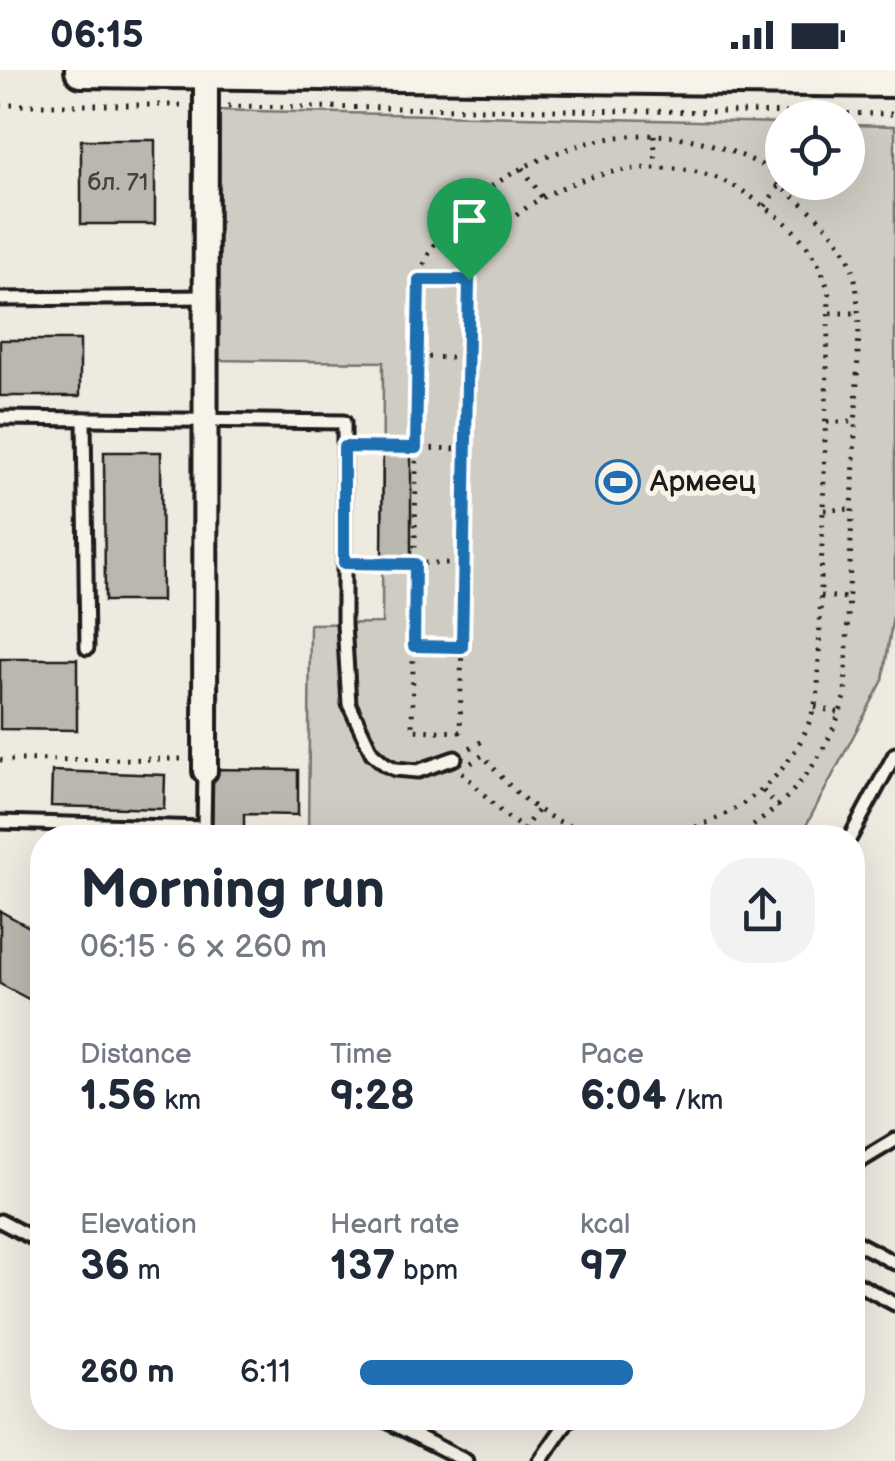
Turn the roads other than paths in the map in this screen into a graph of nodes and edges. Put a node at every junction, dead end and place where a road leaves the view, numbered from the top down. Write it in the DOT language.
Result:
graph roads {
  1 [pos="82,70"];
  2 [pos="895,80"];
  3 [pos="207,88"];
  4 [pos="207,296"];
  5 [pos="0,298"];
  6 [pos="0,418"];
  7 [pos="84,419"];
  8 [pos="206,420"];
  9 [pos="87,648"];
  10 [pos="895,754"];
  11 [pos="457,764"];
  12 [pos="205,765"];
  13 [pos="0,822"];
  14 [pos="55,825"];
  15 [pos="202,825"];
  16 [pos="857,825"];
  17 [pos="895,1140"];
  18 [pos="865,1158"];
  19 [pos="0,1221"];
  20 [pos="30,1237"];
  21 [pos="865,1247"];
  22 [pos="895,1262"];
  23 [pos="865,1288"];
  24 [pos="895,1304"];
  25 [pos="405,1430"];
  26 [pos="562,1430"];
  27 [pos="466,1461"];
  28 [pos="540,1461"];
  1 -- 3 [label="main road"];
  2 -- 3 [label="main road"];
  3 -- 4 [label="street"];
  4 -- 5 [label="lane"];
  4 -- 8 [label="street"];
  6 -- 7 [label="lane"];
  7 -- 8 [label="lane"];
  7 -- 9 [label="lane"];
  8 -- 11 [label="lane"];
  8 -- 12 [label="street"];
  10 -- 16 [label="lane"];
  12 -- 15 [label="lane"];
  13 -- 14 [label="lane"];
  17 -- 18 [label="lane"];
  19 -- 20 [label="lane"];
  21 -- 22 [label="lane"];
  23 -- 24 [label="lane"];
  25 -- 27 [label="lane"];
  26 -- 28 [label="lane"];
}
